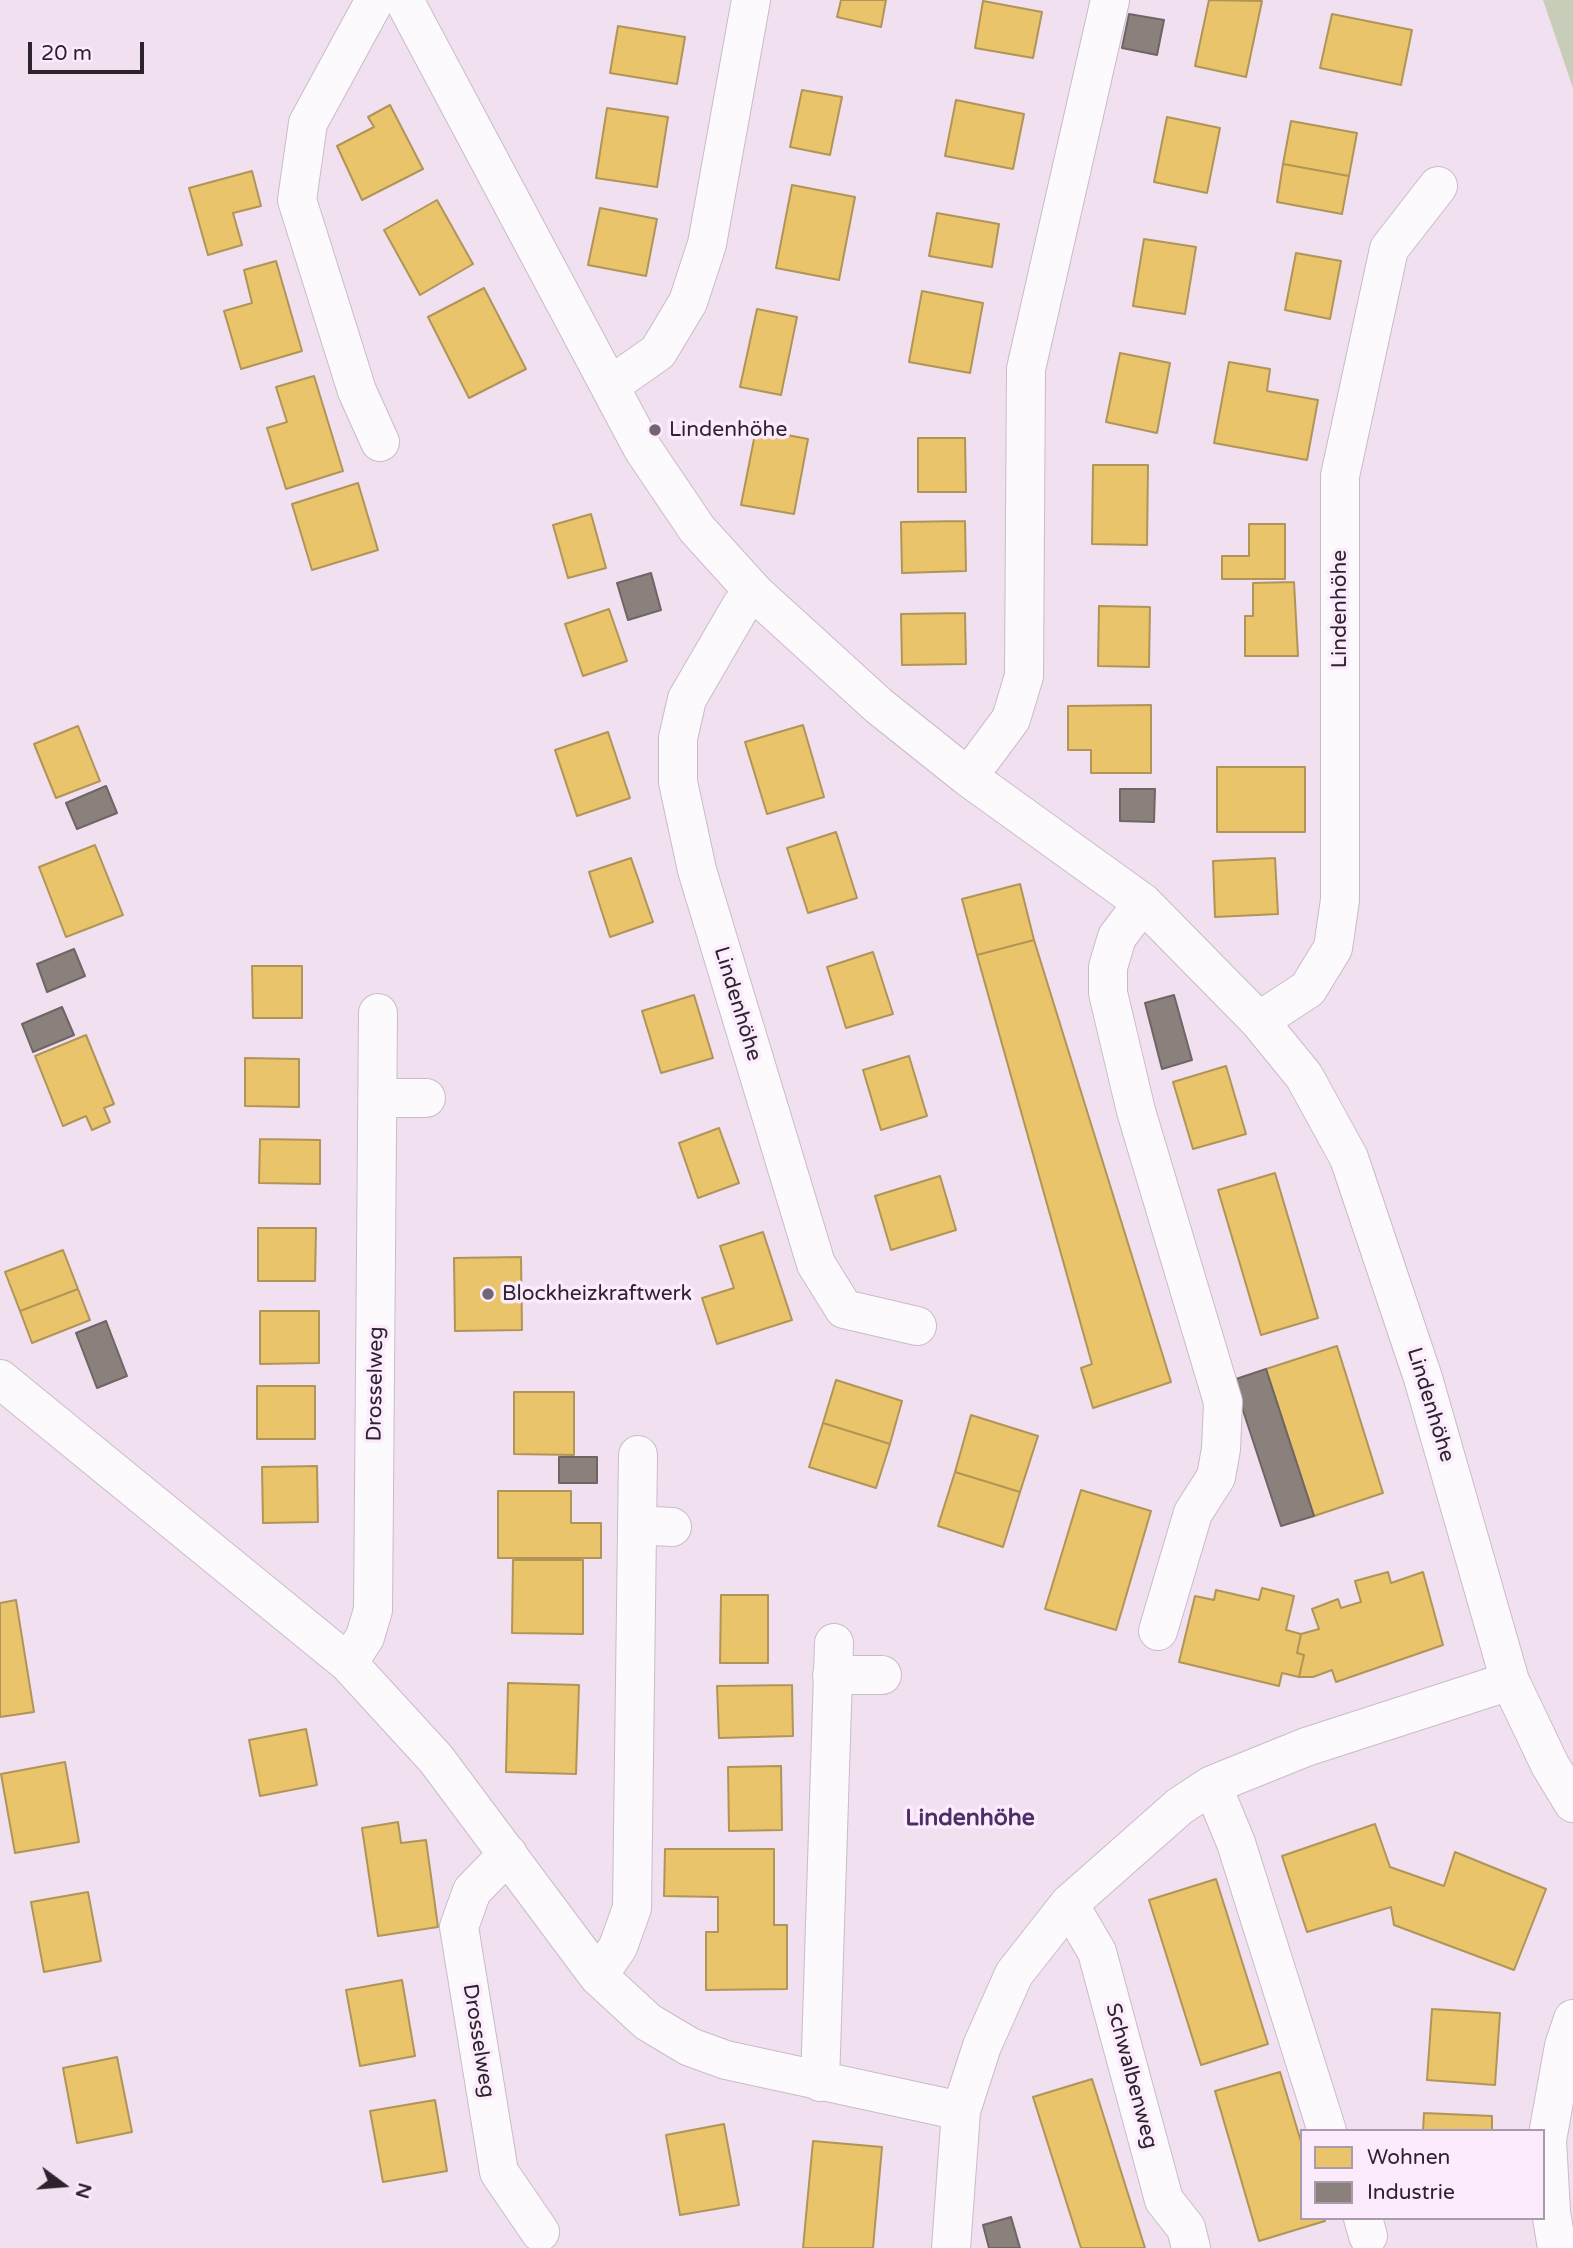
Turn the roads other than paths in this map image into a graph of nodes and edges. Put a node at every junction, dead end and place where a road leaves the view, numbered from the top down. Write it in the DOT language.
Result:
graph roads {
  1 [pos="375,0"];
  2 [pos="404,0"];
  3 [pos="751,0"];
  4 [pos="1110,0"];
  5 [pos="1438,186"];
  6 [pos="611,384"];
  7 [pos="380,442"];
  8 [pos="755,593"];
  9 [pos="968,777"];
  10 [pos="1143,903"];
  11 [pos="378,1013"];
  12 [pos="1259,1021"];
  13 [pos="379,1098"];
  14 [pos="426,1098"];
  15 [pos="917,1326"];
  16 [pos="0,1379"];
  17 [pos="638,1455"];
  18 [pos="1158,1631"];
  19 [pos="348,1663"];
  20 [pos="882,1675"];
  21 [pos="1510,1681"];
  22 [pos="1212,1785"];
  23 [pos="1573,1803"];
  24 [pos="508,1854"];
  25 [pos="1069,1904"];
  26 [pos="598,1976"];
  27 [pos="1573,2019"];
  28 [pos="820,2082"];
  29 [pos="961,2111"];
  30 [pos="1326,2129"];
  31 [pos="1554,2230"];
  32 [pos="540,2232"];
  33 [pos="951,2248"];
  34 [pos="1191,2248"];
  1 -- 7 [label="street"];
  2 -- 6 [label="street, Lindenhöhe"];
  3 -- 6 [label="street"];
  4 -- 9 [label="street"];
  5 -- 12 [label="street, Lindenhöhe"];
  6 -- 8 [label="street, Lindenhöhe"];
  8 -- 9 [label="street, Lindenhöhe"];
  8 -- 15 [label="street, Lindenhöhe"];
  9 -- 10 [label="street, Lindenhöhe"];
  10 -- 12 [label="street, Lindenhöhe"];
  10 -- 18 [label="street"];
  11 -- 13 [label="street, Drosselweg"];
  12 -- 21 [label="street, Lindenhöhe"];
  13 -- 14 [label="street"];
  13 -- 19 [label="street, Drosselweg"];
  16 -- 19 [label="street"];
  17 -- 26 [label="street"];
  19 -- 24 [label="street"];
  20 -- 28 [label="street"];
  21 -- 22 [label="street"];
  21 -- 23 [label="street, Lindenhöhe"];
  22 -- 25 [label="street"];
  22 -- 30 [label="street"];
  24 -- 26 [label="street"];
  24 -- 32 [label="street, Drosselweg"];
  25 -- 29 [label="street"];
  25 -- 34 [label="street, Schwalbenweg"];
  26 -- 28 [label="street"];
  27 -- 31 [label="street"];
  28 -- 29 [label="street"];
  29 -- 33 [label="street"];
}
